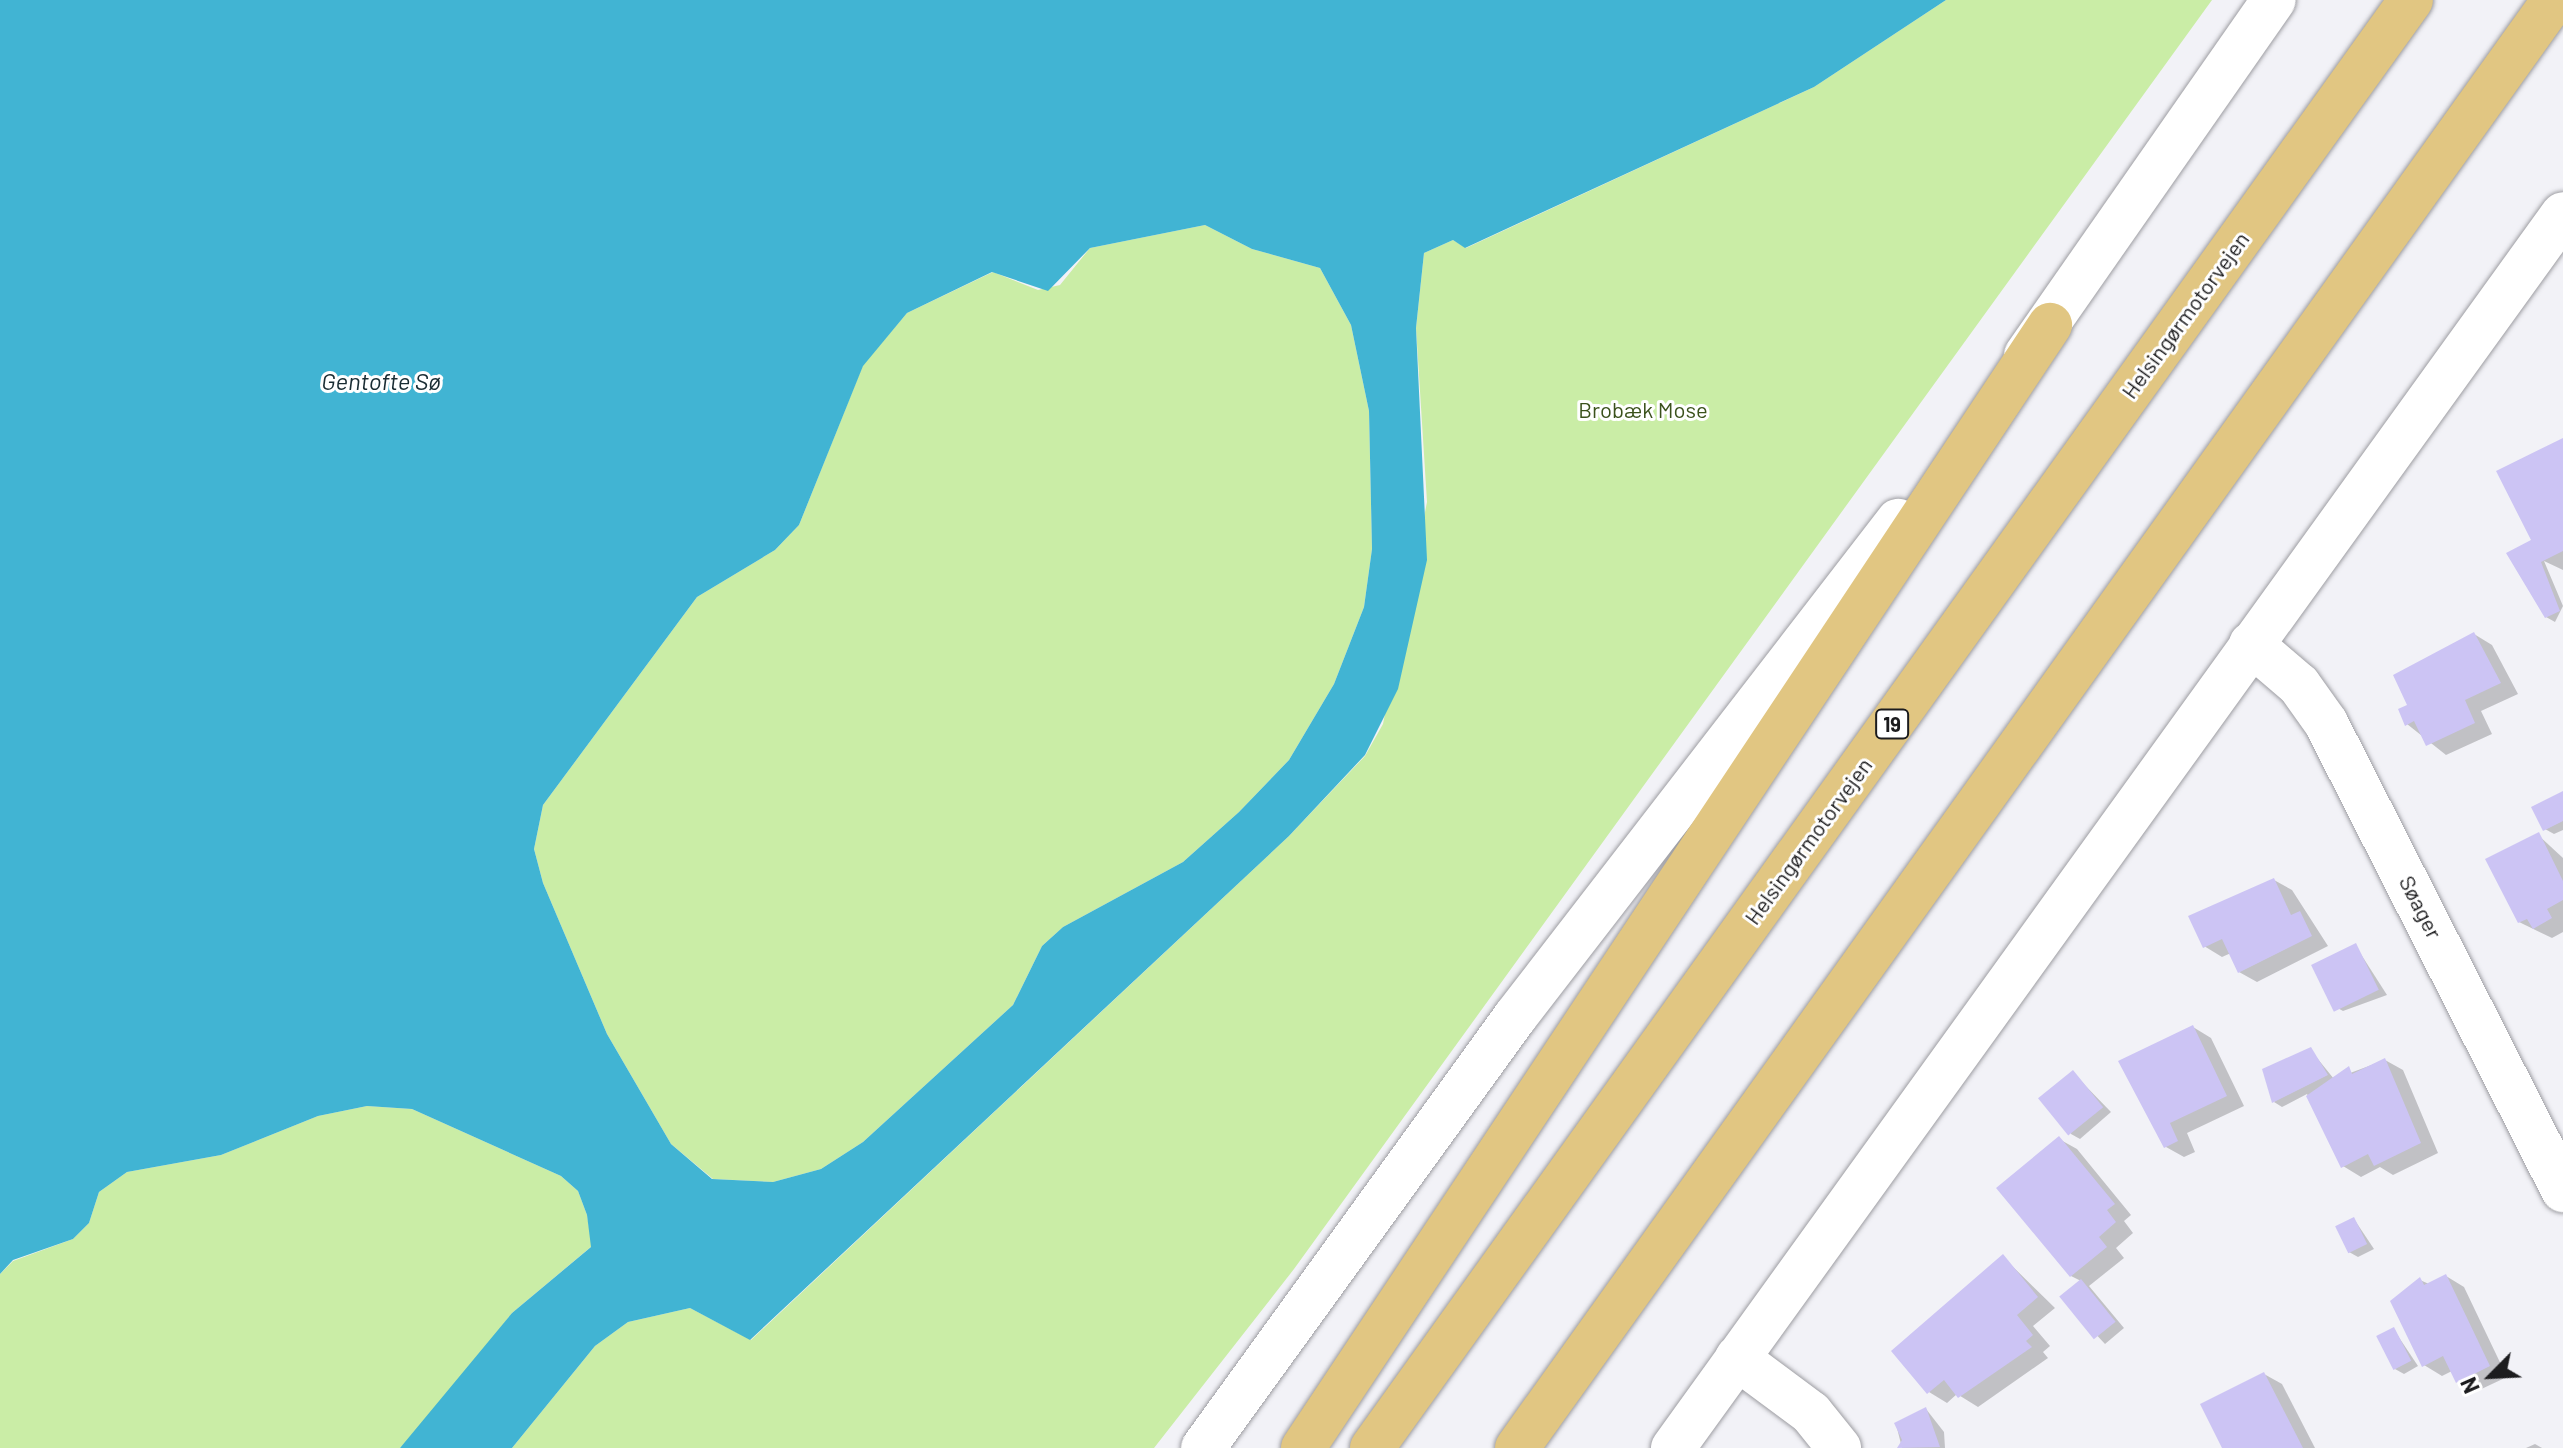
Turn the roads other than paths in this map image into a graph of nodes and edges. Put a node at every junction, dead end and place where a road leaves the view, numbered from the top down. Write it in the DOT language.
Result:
graph roads {
  1 [pos="2274,0"];
  2 [pos="2411,0"];
  3 [pos="2554,0"];
  4 [pos="2563,214"];
  5 [pos="2050,325"];
  6 [pos="2251,644"];
  7 [pos="2563,1190"];
  8 [pos="1737,1358"];
  9 [pos="1203,1448"];
  10 [pos="1303,1448"];
  11 [pos="1372,1448"];
  12 [pos="1517,1448"];
  13 [pos="1673,1448"];
  14 [pos="1839,1448"];
  1 -- 5 [label="street"];
  2 -- 11 [label="highway, Helsingørmotorvejen / 19"];
  3 -- 12 [label="highway"];
  4 -- 6 [label="street"];
  5 -- 9 [label="street"];
  5 -- 10 [label="highway"];
  6 -- 7 [label="street, Søager"];
  6 -- 8 [label="street"];
  8 -- 13 [label="street"];
  8 -- 14 [label="street"];
}
